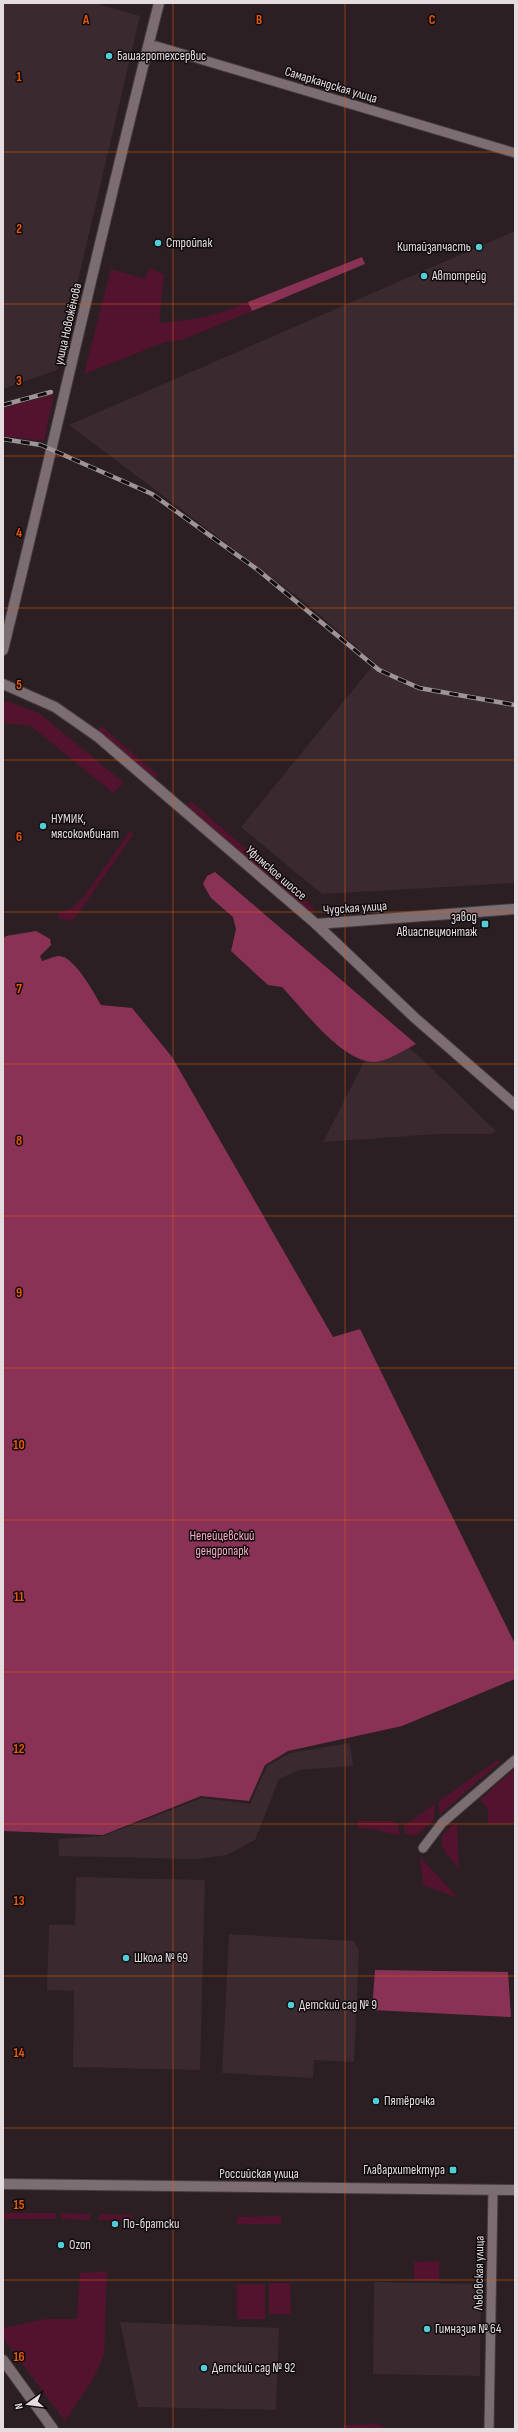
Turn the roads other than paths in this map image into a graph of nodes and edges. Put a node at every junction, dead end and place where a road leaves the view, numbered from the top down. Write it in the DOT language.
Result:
graph roads {
  1 [pos="159,3"];
  2 [pos="145,59"];
  3 [pos="515,153"];
  4 [pos="3,650"];
  5 [pos="3,684"];
  6 [pos="515,909"];
  7 [pos="316,924"];
  8 [pos="515,1105"];
  9 [pos="515,1760"];
  10 [pos="423,1848"];
  11 [pos="3,2184"];
  12 [pos="493,2190"];
  13 [pos="515,2190"];
  14 [pos="3,2360"];
  15 [pos="53,2429"];
  16 [pos="490,2429"];
  1 -- 2 [label="main road, улица Новожёнова"];
  2 -- 3 [label="street, Самаркандская улица"];
  2 -- 4 [label="main road, улица Новожёнова"];
  5 -- 7 [label="main road, Уфимское шоссе"];
  6 -- 7 [label="main road, Чудская улица"];
  7 -- 8 [label="main road, Уфимское шоссе"];
  9 -- 10 [label="street"];
  11 -- 12 [label="main road, Российская улица"];
  12 -- 13 [label="main road, Российская улица"];
  12 -- 16 [label="street, Львовская улица"];
  14 -- 15 [label="main road"];
}
